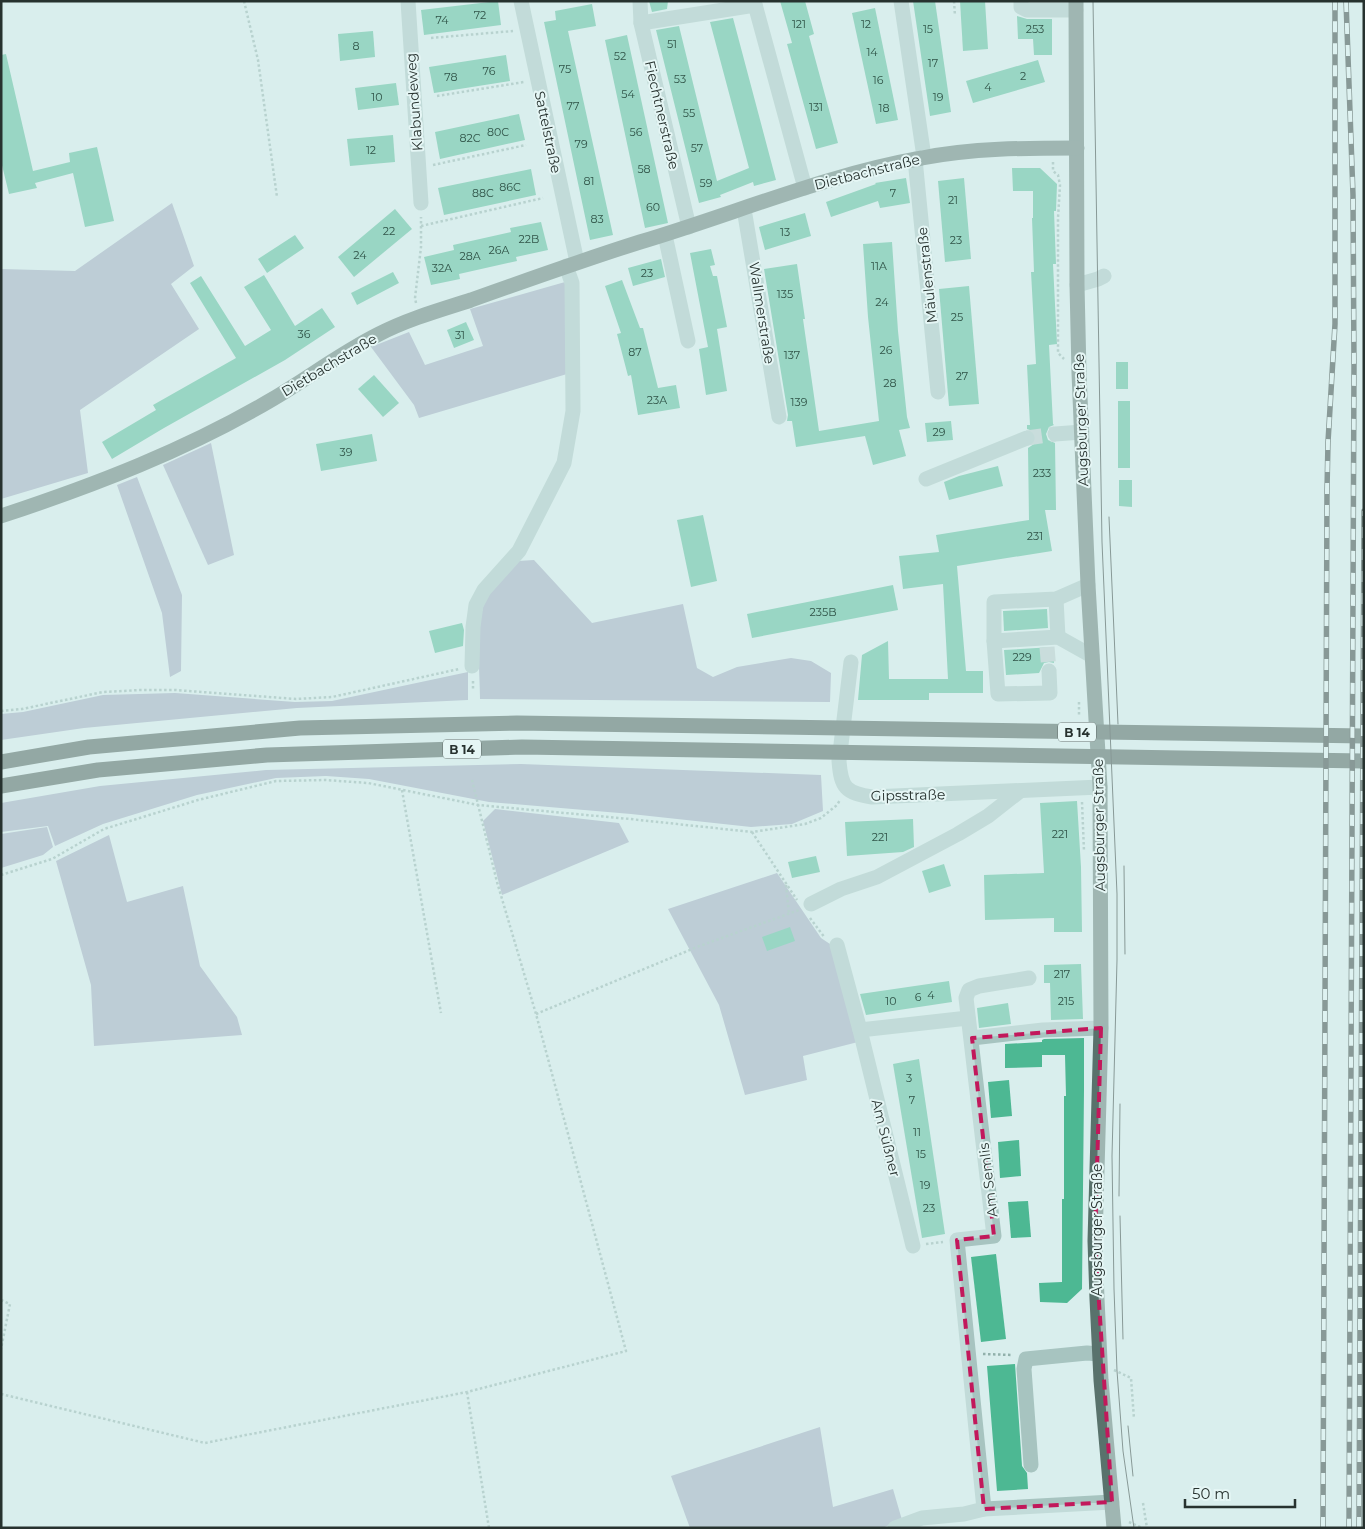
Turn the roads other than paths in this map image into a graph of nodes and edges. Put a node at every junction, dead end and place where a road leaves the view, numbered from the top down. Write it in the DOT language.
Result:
graph roads {
  1 [pos="408,1"];
  2 [pos="521,1"];
  3 [pos="640,1"];
  4 [pos="901,1"];
  5 [pos="1021,1"];
  6 [pos="755,3"];
  7 [pos="1076,6"];
  8 [pos="641,23"];
  9 [pos="1077,148"];
  10 [pos="920,158"];
  11 [pos="805,188"];
  12 [pos="421,202"];
  13 [pos="744,209"];
  14 [pos="689,227"];
  15 [pos="665,235"];
  16 [pos="572,264"];
  17 [pos="1104,276"];
  18 [pos="1077,285"];
  19 [pos="688,341"];
  20 [pos="938,392"];
  21 [pos="779,417"];
  22 [pos="1082,432"];
  23 [pos="1055,434"];
  24 [pos="1027,438"];
  25 [pos="926,479"];
  26 [pos="1,516"];
  27 [pos="1088,585"];
  28 [pos="1056,599"];
  29 [pos="994,640"];
  30 [pos="1050,641"];
  31 [pos="1092,656"];
  32 [pos="851,662"];
  33 [pos="472,666"];
  34 [pos="1049,671"];
  35 [pos="1364,736"];
  36 [pos="1364,761"];
  37 [pos="1,762"];
  38 [pos="1,786"];
  39 [pos="1100,787"];
  40 [pos="1020,791"];
  41 [pos="806,907"];
  42 [pos="837,945"];
  43 [pos="1029,978"];
  44 [pos="968,1018"];
  45 [pos="1101,1028"];
  46 [pos="860,1030"];
  47 [pos="972,1038"];
  48 [pos="913,1246"];
  49 [pos="1099,1354"];
  50 [pos="1030,1465"];
  51 [pos="1112,1502"];
  52 [pos="984,1508"];
  53 [pos="965,1521"];
  54 [pos="895,1528"];
  55 [pos="1114,1528"];
  1 -- 12 [label="street, Klabundeweg"];
  2 -- 16 [label="street, Sattelstraße"];
  3 -- 8 [label="street, Fiechtnerstraße"];
  4 -- 10 [label="street, Mäulenstraße"];
  5 -- 7 [label="street"];
  6 -- 8 [label="street"];
  6 -- 11 [label="street"];
  7 -- 9 [label="main road, Augsburger Straße"];
  8 -- 14 [label="street, Fiechtnerstraße"];
  9 -- 10 [label="main road, Dietbachstraße"];
  9 -- 18 [label="main road, Augsburger Straße"];
  10 -- 11 [label="main road, Dietbachstraße"];
  10 -- 20 [label="street, Mäulenstraße"];
  11 -- 13 [label="main road, Dietbachstraße"];
  13 -- 14 [label="main road, Dietbachstraße"];
  13 -- 21 [label="street, Wallmerstraße"];
  14 -- 15 [label="main road, Dietbachstraße"];
  15 -- 16 [label="main road, Dietbachstraße"];
  15 -- 19 [label="street"];
  16 -- 26 [label="main road, Dietbachstraße"];
  16 -- 33 [label="street, Sattelstraße"];
  17 -- 18 [label="street"];
  18 -- 22 [label="main road, Augsburger Straße"];
  22 -- 23 [label="street"];
  22 -- 27 [label="main road, Augsburger Straße"];
  24 -- 25 [label="street"];
  27 -- 28 [label="street"];
  27 -- 31 [label="main road, Augsburger Straße"];
  28 -- 29 [label="street"];
  28 -- 30 [label="street"];
  29 -- 30 [label="street"];
  29 -- 34 [label="street"];
  30 -- 31 [label="street"];
  31 -- 39 [label="main road, Augsburger Straße"];
  32 -- 40 [label="street, Gipsstraße"];
  35 -- 37 [label="highway, B 14"];
  36 -- 38 [label="highway, B 14"];
  39 -- 40 [label="street, Gipsstraße"];
  39 -- 45 [label="main road, Augsburger Straße"];
  40 -- 41 [label="street"];
  42 -- 46 [label="street, Am Süßner"];
  43 -- 44 [label="street"];
  44 -- 46 [label="street"];
  44 -- 47 [label="street"];
  45 -- 47 [label="street"];
  45 -- 49 [label="main road, Augsburger Straße"];
  46 -- 48 [label="street, Am Süßner"];
  47 -- 52 [label="street, Am Semlis"];
  49 -- 50 [label="street"];
  49 -- 51 [label="main road, Augsburger Straße"];
  51 -- 52 [label="street"];
  51 -- 55 [label="main road, Augsburger Straße"];
  52 -- 53 [label="street"];
  53 -- 54 [label="street"];
}
